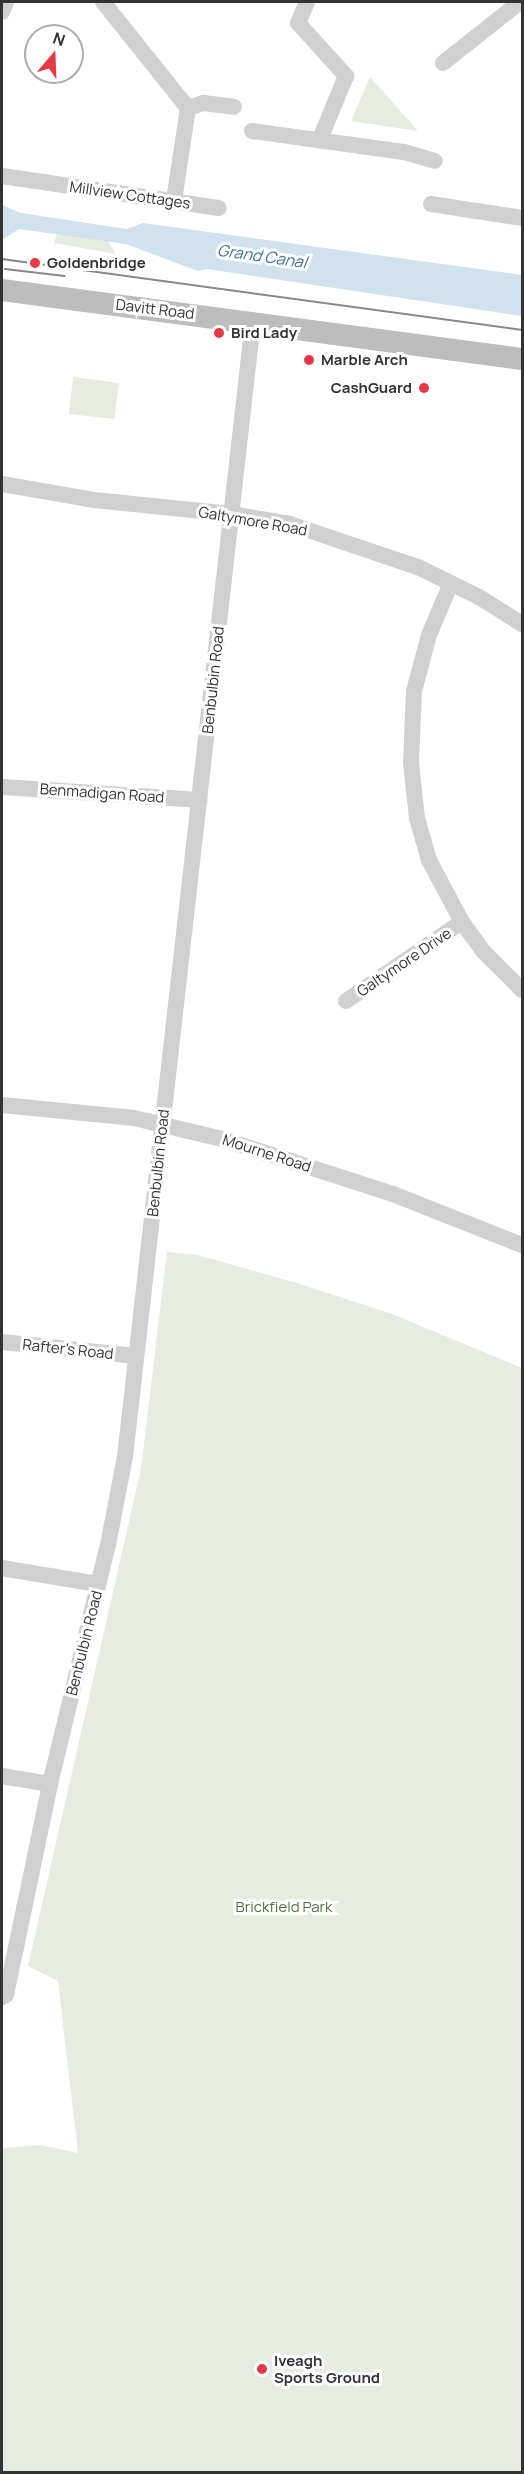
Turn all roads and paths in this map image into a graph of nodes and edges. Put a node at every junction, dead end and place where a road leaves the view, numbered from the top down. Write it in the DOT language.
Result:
graph roads {
  1 [pos="6,2"];
  2 [pos="103,2"];
  3 [pos="307,2"];
  4 [pos="520,2"];
  5 [pos="2,12"];
  6 [pos="443,63"];
  7 [pos="234,107"];
  8 [pos="188,108"];
  9 [pos="252,131"];
  10 [pos="320,139"];
  11 [pos="435,161"];
  12 [pos="2,176"];
  13 [pos="174,201"];
  14 [pos="431,204"];
  15 [pos="219,208"];
  16 [pos="522,218"];
  17 [pos="2,290"];
  18 [pos="253,322"];
  19 [pos="522,359"];
  20 [pos="2,484"];
  21 [pos="231,514"];
  22 [pos="451,583"];
  23 [pos="522,624"];
  24 [pos="2,784"];
  25 [pos="200,800"];
  26 [pos="462,922"];
  27 [pos="522,990"];
  28 [pos="346,1001"];
  29 [pos="2,1105"];
  30 [pos="162,1123"];
  31 [pos="522,1245"];
  32 [pos="2,1342"];
  33 [pos="135,1356"];
  34 [pos="2,1568"];
  35 [pos="98,1584"];
  36 [pos="2,1776"];
  37 [pos="50,1784"];
  38 [pos="4,1996"];
  1 -- 5 [label="street"];
  2 -- 8 [label="street"];
  3 -- 10 [label="street"];
  4 -- 6 [label="street"];
  7 -- 8 [label="street"];
  8 -- 13 [label="street"];
  9 -- 10 [label="street"];
  10 -- 11 [label="street"];
  12 -- 13 [label="street, Millview Cottages"];
  13 -- 15 [label="street, Millview Cottages"];
  14 -- 16 [label="street"];
  17 -- 18 [label="main road, Davitt Road"];
  18 -- 19 [label="main road, Davitt Road"];
  18 -- 21 [label="street, Benbulbin Road"];
  20 -- 21 [label="street, Galtymore Road"];
  21 -- 22 [label="street, Galtymore Road"];
  21 -- 25 [label="street, Benbulbin Road"];
  22 -- 23 [label="street, Galtymore Road"];
  22 -- 26 [label="street, Galtymore Drive"];
  24 -- 25 [label="street, Benmadigan Road"];
  25 -- 30 [label="street, Benbulbin Road"];
  26 -- 27 [label="street, Galtymore Drive"];
  26 -- 28 [label="street, Galtymore Drive"];
  29 -- 30 [label="street, Mourne Road"];
  30 -- 31 [label="street, Mourne Road"];
  30 -- 33 [label="street, Benbulbin Road"];
  32 -- 33 [label="street, Rafter's Road"];
  33 -- 35 [label="street, Benbulbin Road"];
  34 -- 35 [label="street"];
  35 -- 37 [label="street, Benbulbin Road"];
  36 -- 37 [label="street"];
  37 -- 38 [label="street, Benbulbin Road"];
}
